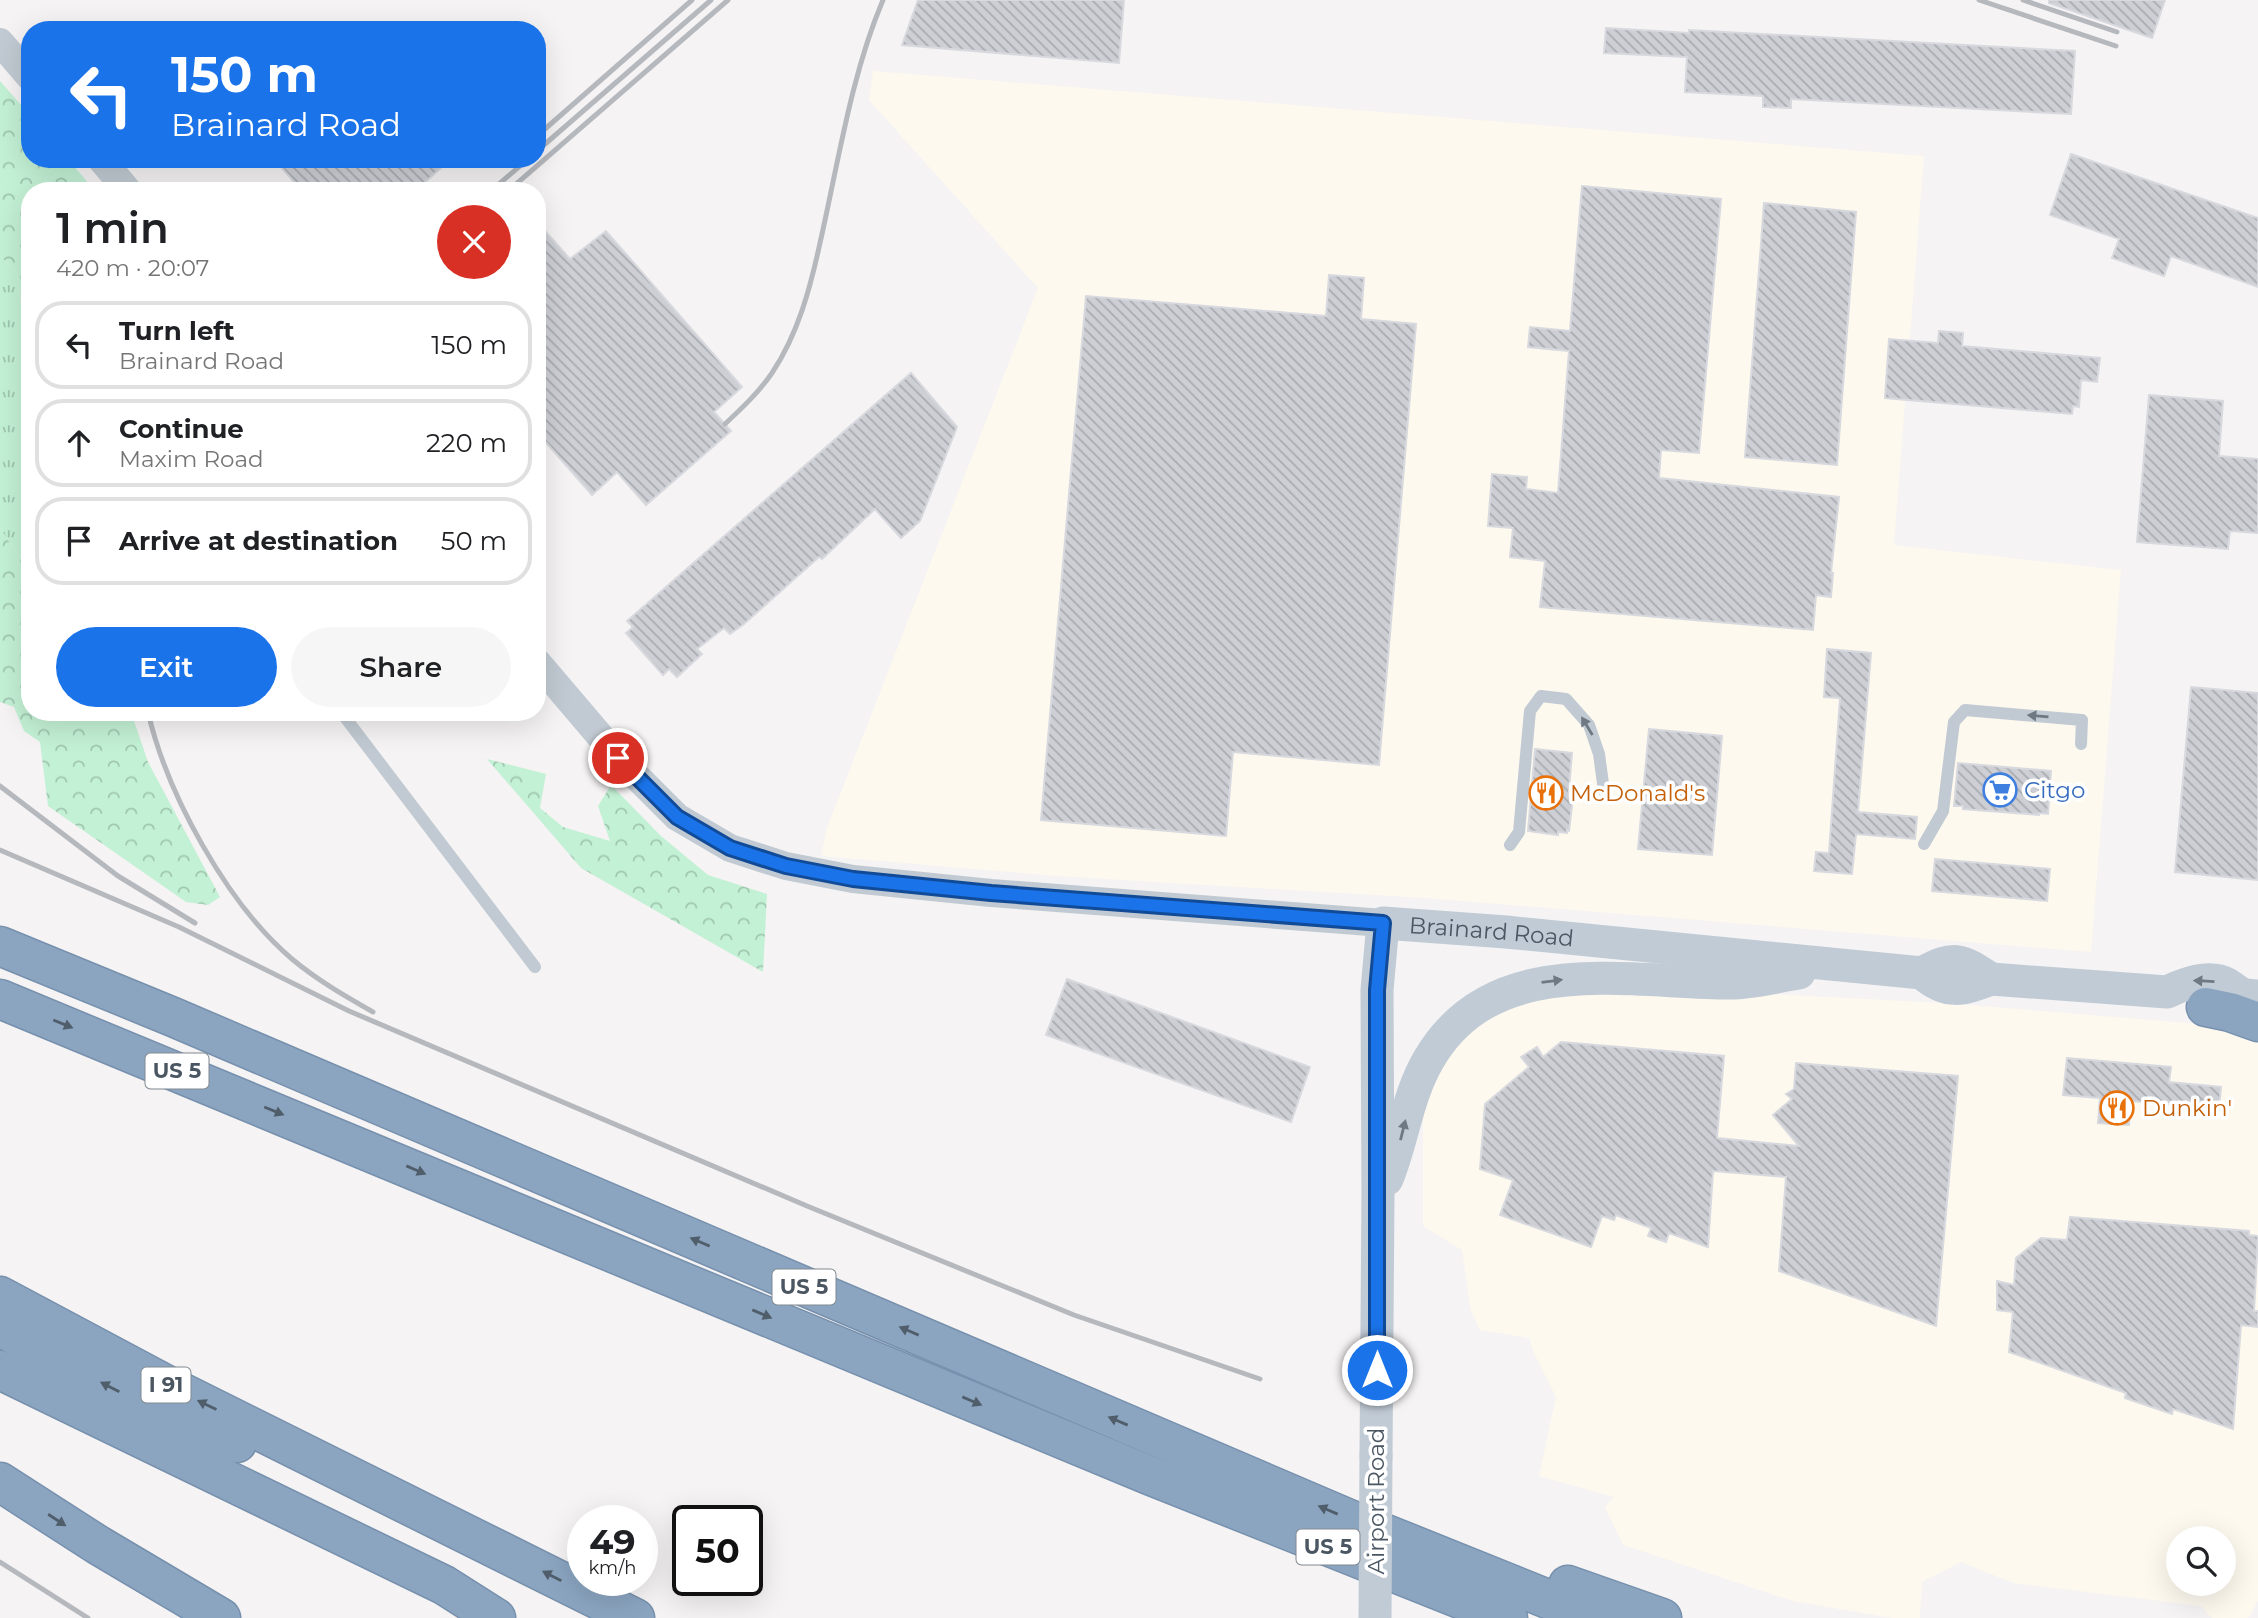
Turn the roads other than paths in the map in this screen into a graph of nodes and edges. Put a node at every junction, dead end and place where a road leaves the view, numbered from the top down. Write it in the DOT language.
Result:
graph roads {
  1 [pos="0,42"];
  2 [pos="21,66"];
  3 [pos="109,168"];
  4 [pos="120,182"];
  5 [pos="546,673"];
  6 [pos="348,721"];
  7 [pos="2081,744"];
  8 [pos="1604,790"];
  9 [pos="1510,845"];
  10 [pos="1924,845"];
  11 [pos="1383,923"];
  12 [pos="0,946"];
  13 [pos="1849,965"];
  14 [pos="535,967"];
  15 [pos="0,999"];
  16 [pos="2240,1005"];
  17 [pos="1378,1193"];
  18 [pos="0,1296"];
  19 [pos="0,1327"];
  20 [pos="0,1370"];
  21 [pos="0,1398"];
  22 [pos="335,1467"];
  23 [pos="1149,1475"];
  24 [pos="0,1482"];
  25 [pos="1436,1555"];
  26 [pos="221,1618"];
  27 [pos="463,1618"];
  28 [pos="496,1618"];
  29 [pos="635,1618"];
  30 [pos="1375,1618"];
  31 [pos="1468,1618"];
  32 [pos="1508,1618"];
  33 [pos="1595,1618"];
  34 [pos="1662,1618"];
  1 -- 2 [label="street"];
  3 -- 4 [label="street"];
  5 -- 11 [label="street, Brainard Road"];
  6 -- 14 [label="lane"];
  7 -- 10 [label="lane, one-way"];
  8 -- 9 [label="lane, one-way"];
  11 -- 13 [label="main road, Brainard Road"];
  11 -- 17 [label="main road, Airport Road"];
  25 -- 12 [label="highway, US 5, one-way"];
  13 -- 16 [label="main road, Brainard Road"];
  17 -- 13 [label="main road, one-way"];
  15 -- 23 [label="highway, US 5, one-way"];
  17 -- 30 [label="main road, Airport Road, bridge"];
  22 -- 18 [label="highway, I 91, one-way"];
  22 -- 19 [label="highway, one-way"];
  20 -- 28 [label="highway"];
  21 -- 27 [label="highway"];
  29 -- 22 [label="highway, I 91, one-way"];
  23 -- 31 [label="highway"];
  23 -- 32 [label="highway, US 5"];
  24 -- 26 [label="highway, one-way"];
  25 -- 33 [label="highway, US 5"];
  25 -- 34 [label="highway"];
}
